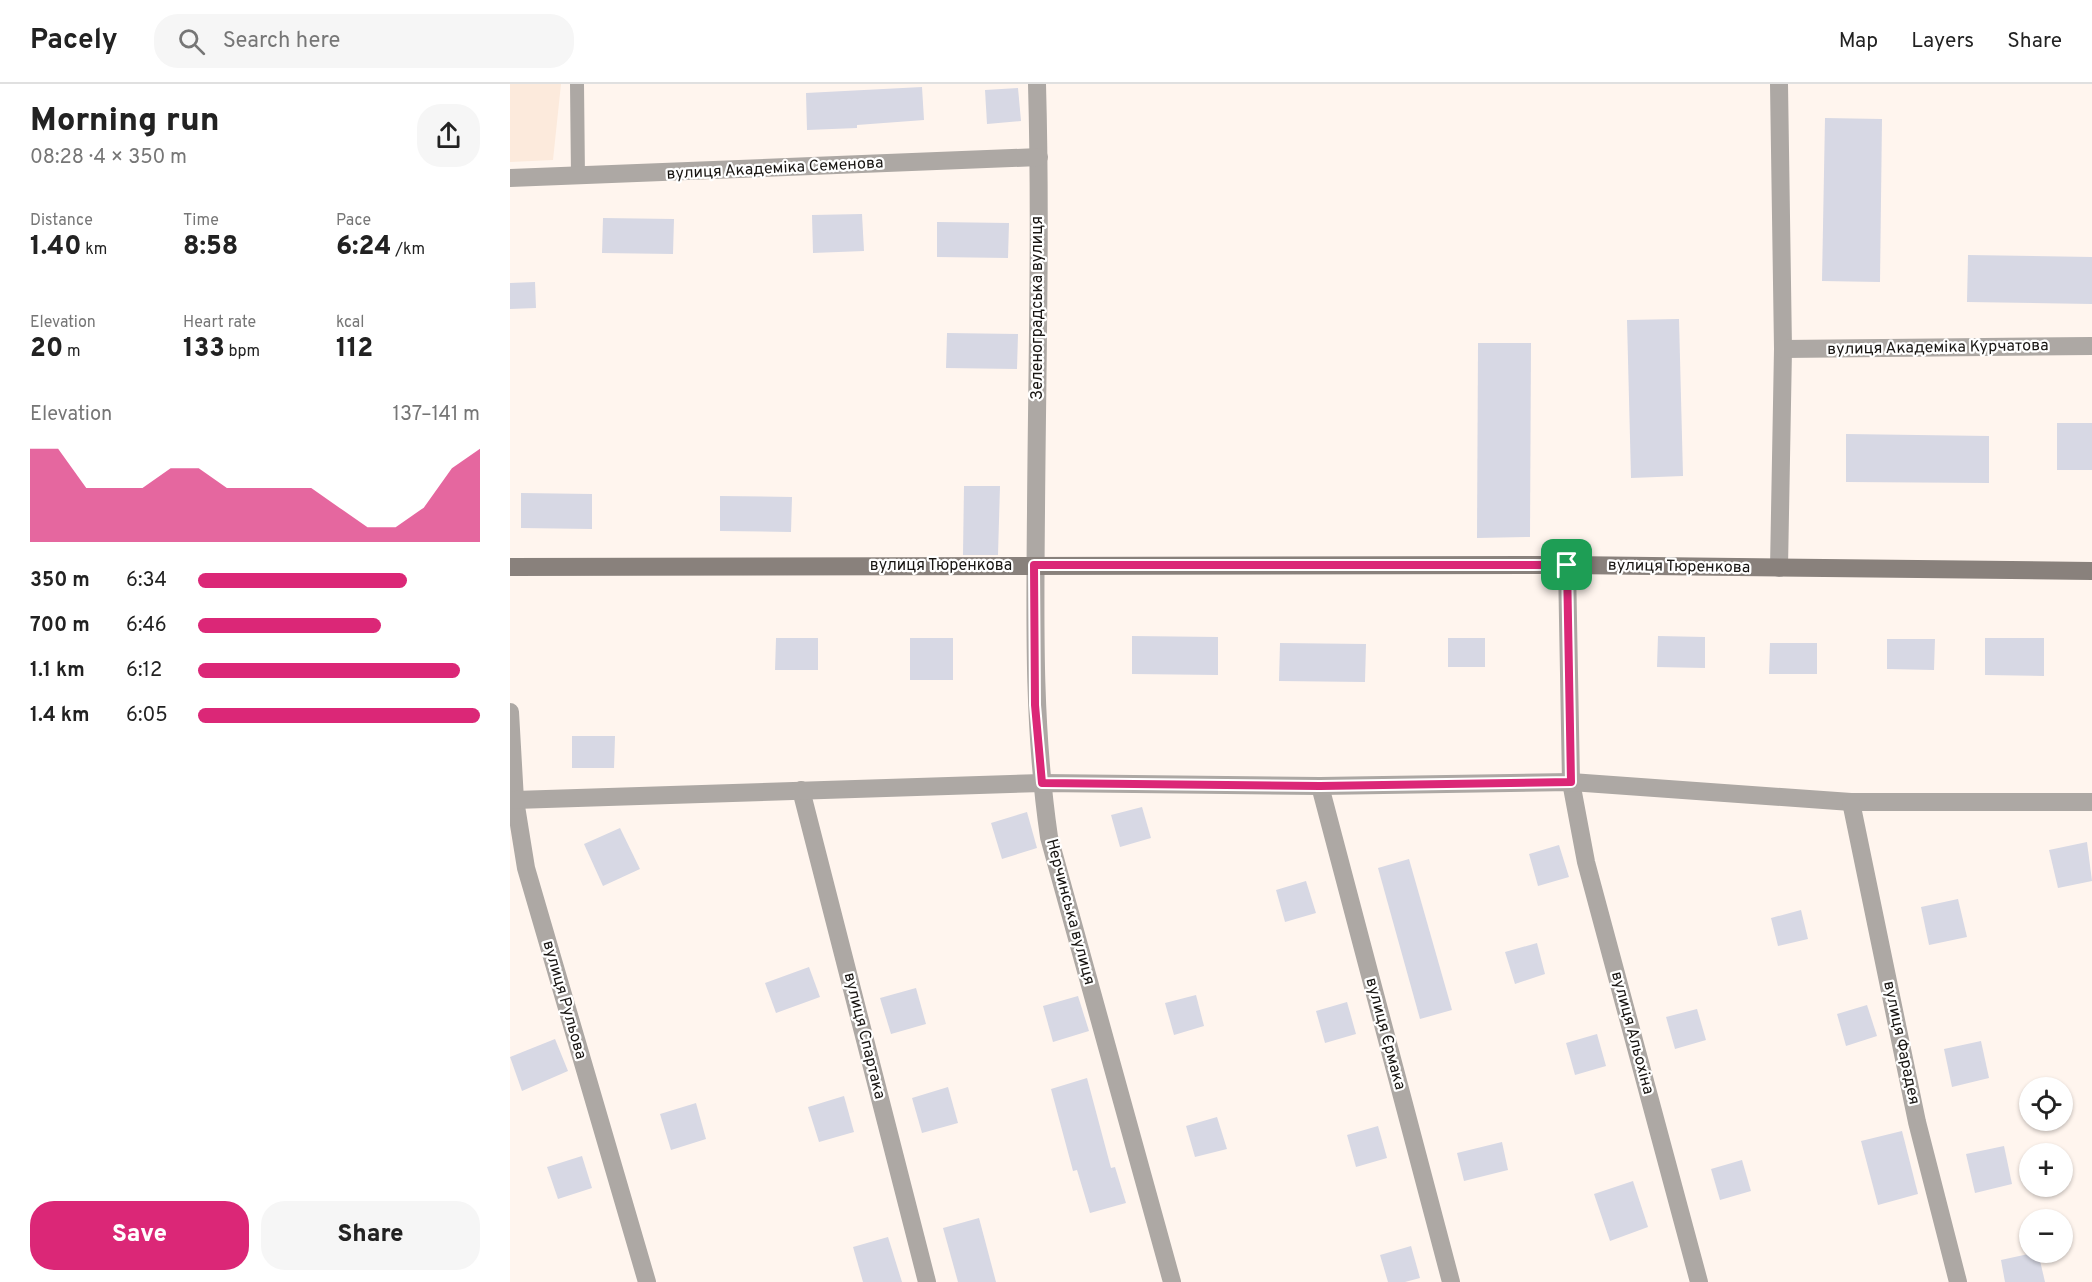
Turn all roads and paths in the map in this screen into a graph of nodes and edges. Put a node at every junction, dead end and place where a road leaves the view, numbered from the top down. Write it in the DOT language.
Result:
graph roads {
  1 [pos="577,84"];
  2 [pos="1037,84"];
  3 [pos="1779,84"];
  4 [pos="1039,157"];
  5 [pos="578,177"];
  6 [pos="510,178"];
  7 [pos="2092,346"];
  8 [pos="1783,349"];
  9 [pos="1036,532"];
  10 [pos="1034,565"];
  11 [pos="1567,565"];
  12 [pos="510,567"];
  13 [pos="1779,568"];
  14 [pos="2092,571"];
  15 [pos="510,712"];
  16 [pos="1571,782"];
  17 [pos="1042,783"];
  18 [pos="1320,786"];
  19 [pos="801,790"];
  20 [pos="515,800"];
  21 [pos="1851,802"];
  22 [pos="2092,802"];
  23 [pos="647,1282"];
  24 [pos="927,1282"];
  25 [pos="1172,1282"];
  26 [pos="1450,1282"];
  27 [pos="1699,1282"];
  28 [pos="1958,1282"];
  1 -- 5 [label="lane"];
  2 -- 4 [label="street, Зеленоградська вулиця"];
  3 -- 8 [label="street"];
  4 -- 5 [label="street, вулиця Академіка Семенова"];
  4 -- 9 [label="street, Зеленоградська вулиця"];
  5 -- 6 [label="street, вулиця Академіка Семенова"];
  7 -- 8 [label="street, вулиця Академіка Курчатова"];
  8 -- 13 [label="street"];
  9 -- 10 [label="street, Нерчинська вулиця"];
  10 -- 11 [label="street, вулиця Тюренкова"];
  10 -- 12 [label="street, вулиця Тюренкова"];
  10 -- 17 [label="street, Нерчинська вулиця"];
  11 -- 13 [label="street, вулиця Тюренкова"];
  11 -- 16 [label="street, вулиця Альохіна"];
  13 -- 14 [label="street, вулиця Тюренкова"];
  15 -- 20 [label="street, вулиця Рульова"];
  16 -- 18 [label="street"];
  16 -- 21 [label="street"];
  16 -- 27 [label="street, вулиця Альохіна"];
  17 -- 18 [label="street"];
  17 -- 19 [label="street"];
  17 -- 25 [label="street, Нерчинська вулиця"];
  18 -- 26 [label="street, вулиця Єрмака"];
  19 -- 20 [label="street"];
  19 -- 24 [label="street, вулиця Спартака"];
  20 -- 23 [label="street, вулиця Рульова"];
  21 -- 22 [label="street"];
  21 -- 28 [label="street, вулиця Фарадея"];
}
